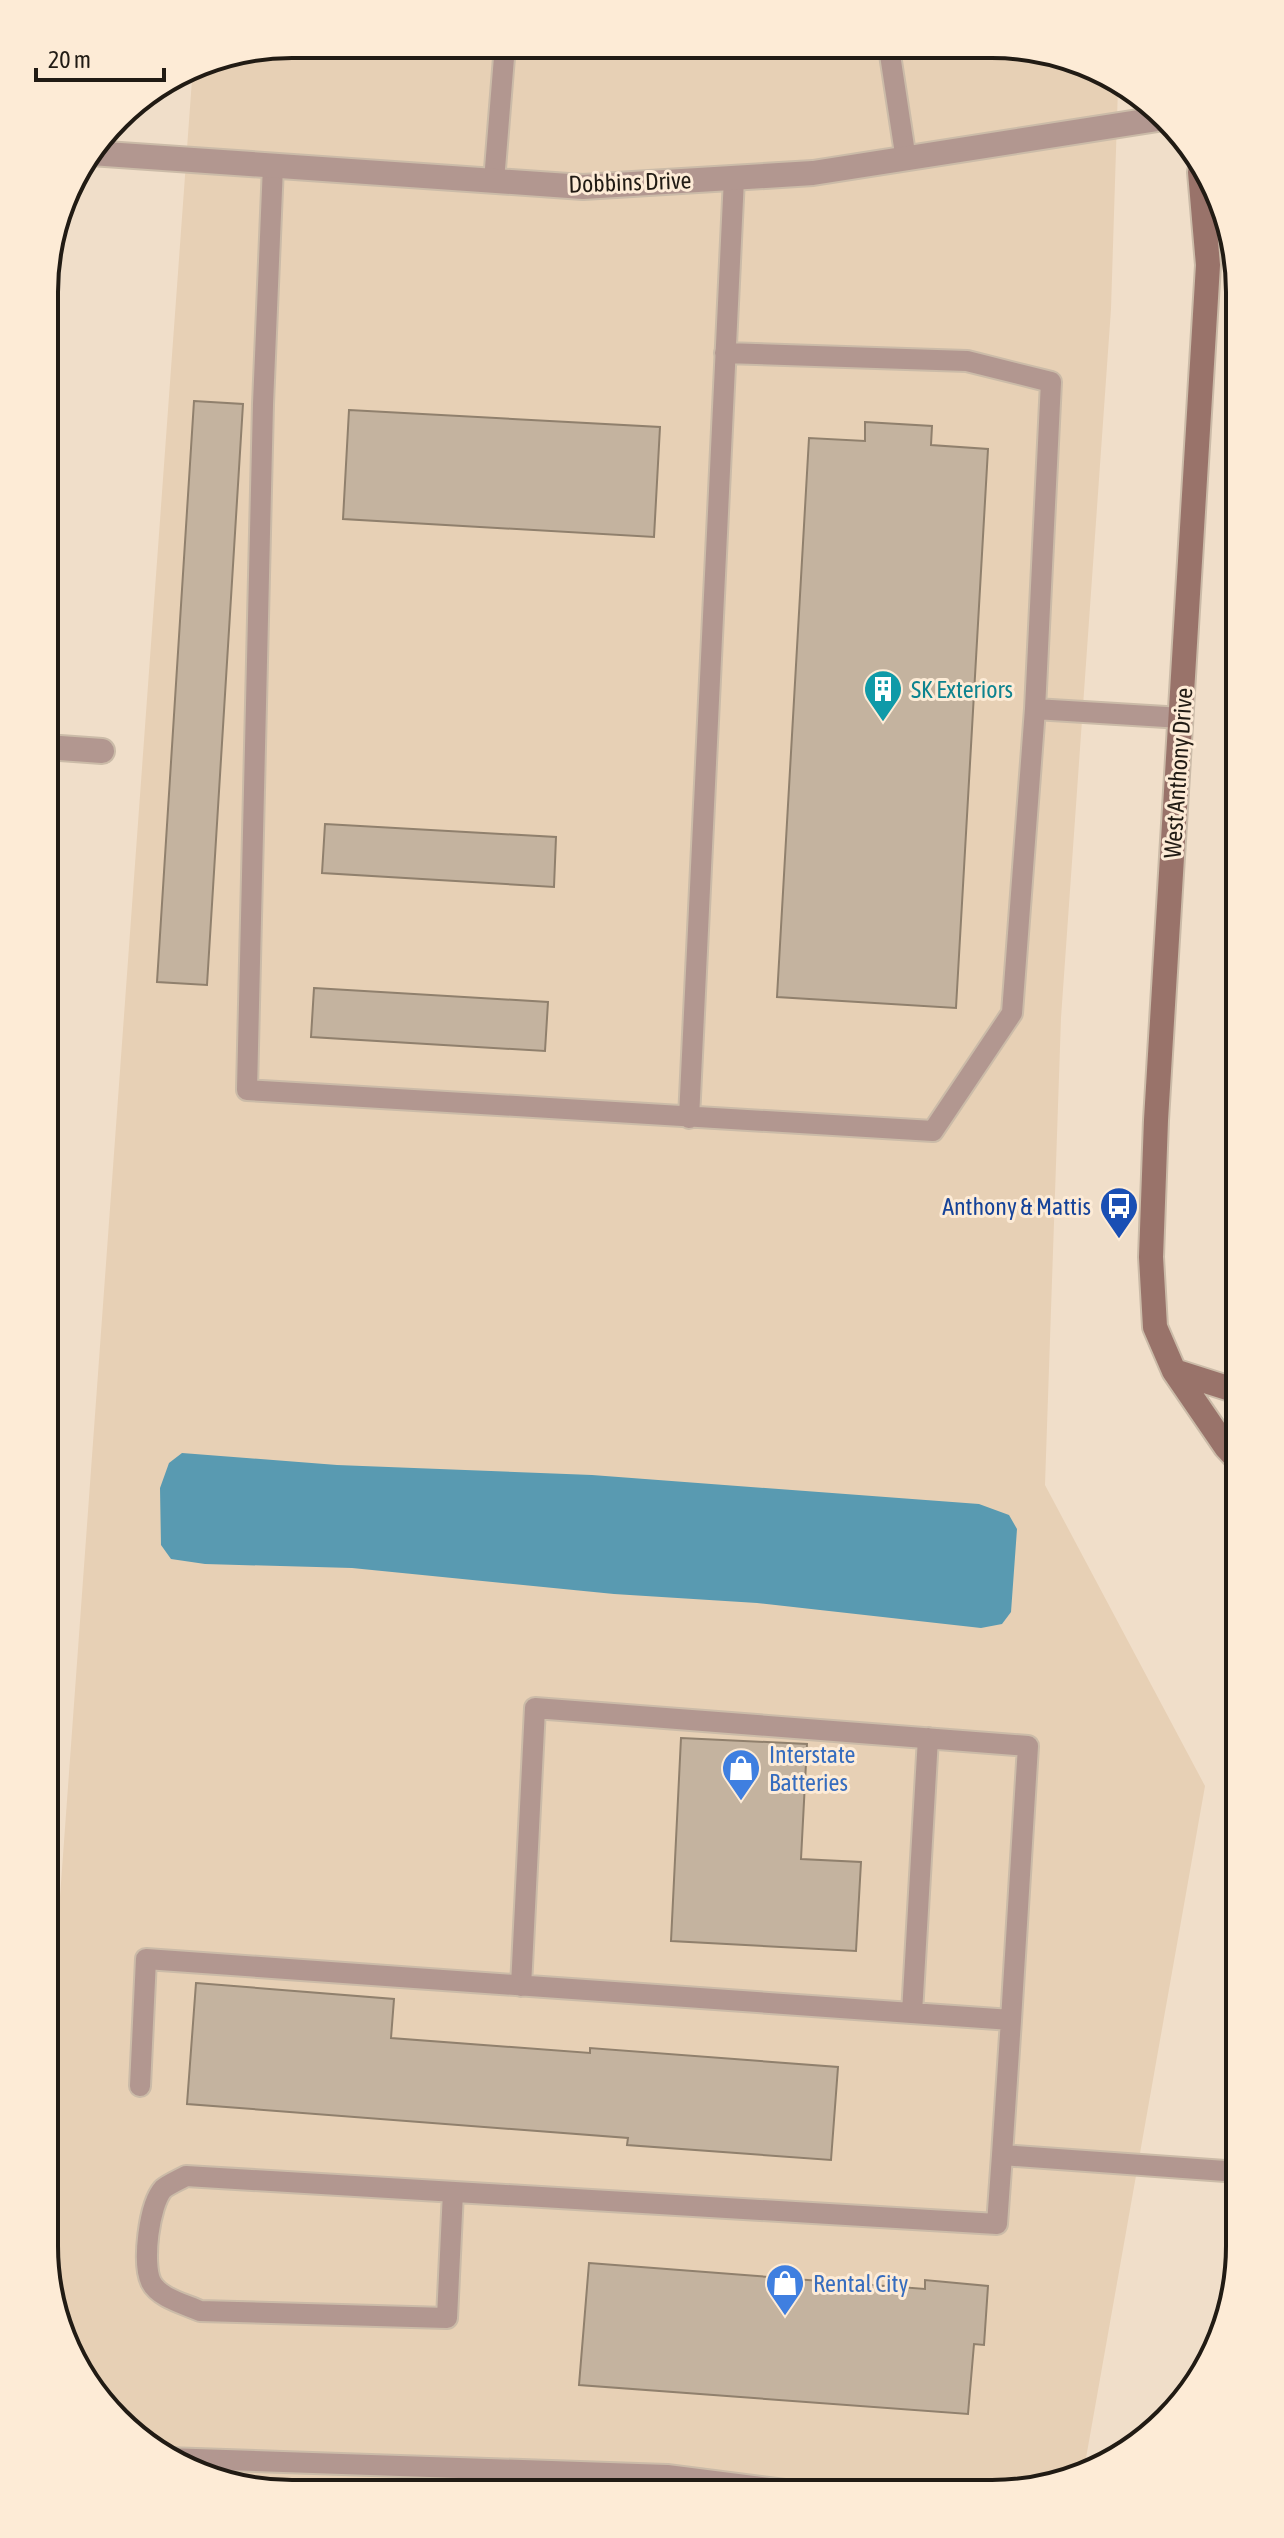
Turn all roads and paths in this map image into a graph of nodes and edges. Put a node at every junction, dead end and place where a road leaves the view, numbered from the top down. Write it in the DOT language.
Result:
graph roads {
  1 [pos="504,58"];
  2 [pos="891,58"];
  3 [pos="1150,120"];
  4 [pos="103,154"];
  5 [pos="906,160"];
  6 [pos="273,166"];
  7 [pos="734,178"];
  8 [pos="494,181"];
  9 [pos="1201,187"];
  10 [pos="725,353"];
  11 [pos="1035,709"];
  12 [pos="1182,718"];
  13 [pos="59,748"];
  14 [pos="102,751"];
  15 [pos="689,1118"];
  16 [pos="1174,1371"];
  17 [pos="1225,1387"];
  18 [pos="1225,1446"];
  19 [pos="928,1738"];
  20 [pos="521,1986"];
  21 [pos="912,2013"];
  22 [pos="1011,2020"];
  23 [pos="140,2086"];
  24 [pos="1002,2155"];
  25 [pos="1225,2171"];
  26 [pos="453,2192"];
  27 [pos="196,2459"];
  28 [pos="706,2480"];
  1 -- 8 [label="lane"];
  2 -- 5 [label="lane"];
  3 -- 5 [label="street, Dobbins Drive"];
  4 -- 6 [label="street, Dobbins Drive"];
  5 -- 7 [label="street, Dobbins Drive"];
  6 -- 8 [label="street, Dobbins Drive"];
  6 -- 15 [label="lane"];
  7 -- 8 [label="street, Dobbins Drive"];
  7 -- 10 [label="lane"];
  9 -- 12 [label="street, West Anthony Drive"];
  10 -- 11 [label="lane"];
  10 -- 15 [label="lane"];
  11 -- 12 [label="lane"];
  11 -- 15 [label="lane"];
  12 -- 16 [label="street, West Anthony Drive"];
  13 -- 14 [label="street"];
  16 -- 17 [label="street"];
  16 -- 18 [label="street, West Anthony Drive"];
  19 -- 20 [label="lane"];
  19 -- 21 [label="lane"];
  19 -- 22 [label="lane"];
  20 -- 21 [label="lane"];
  20 -- 23 [label="lane"];
  21 -- 22 [label="lane"];
  22 -- 24 [label="lane"];
  24 -- 25 [label="lane"];
  24 -- 26 [label="lane"];
  26 -- 26 [label="lane"];
  27 -- 28 [label="lane"];
}
